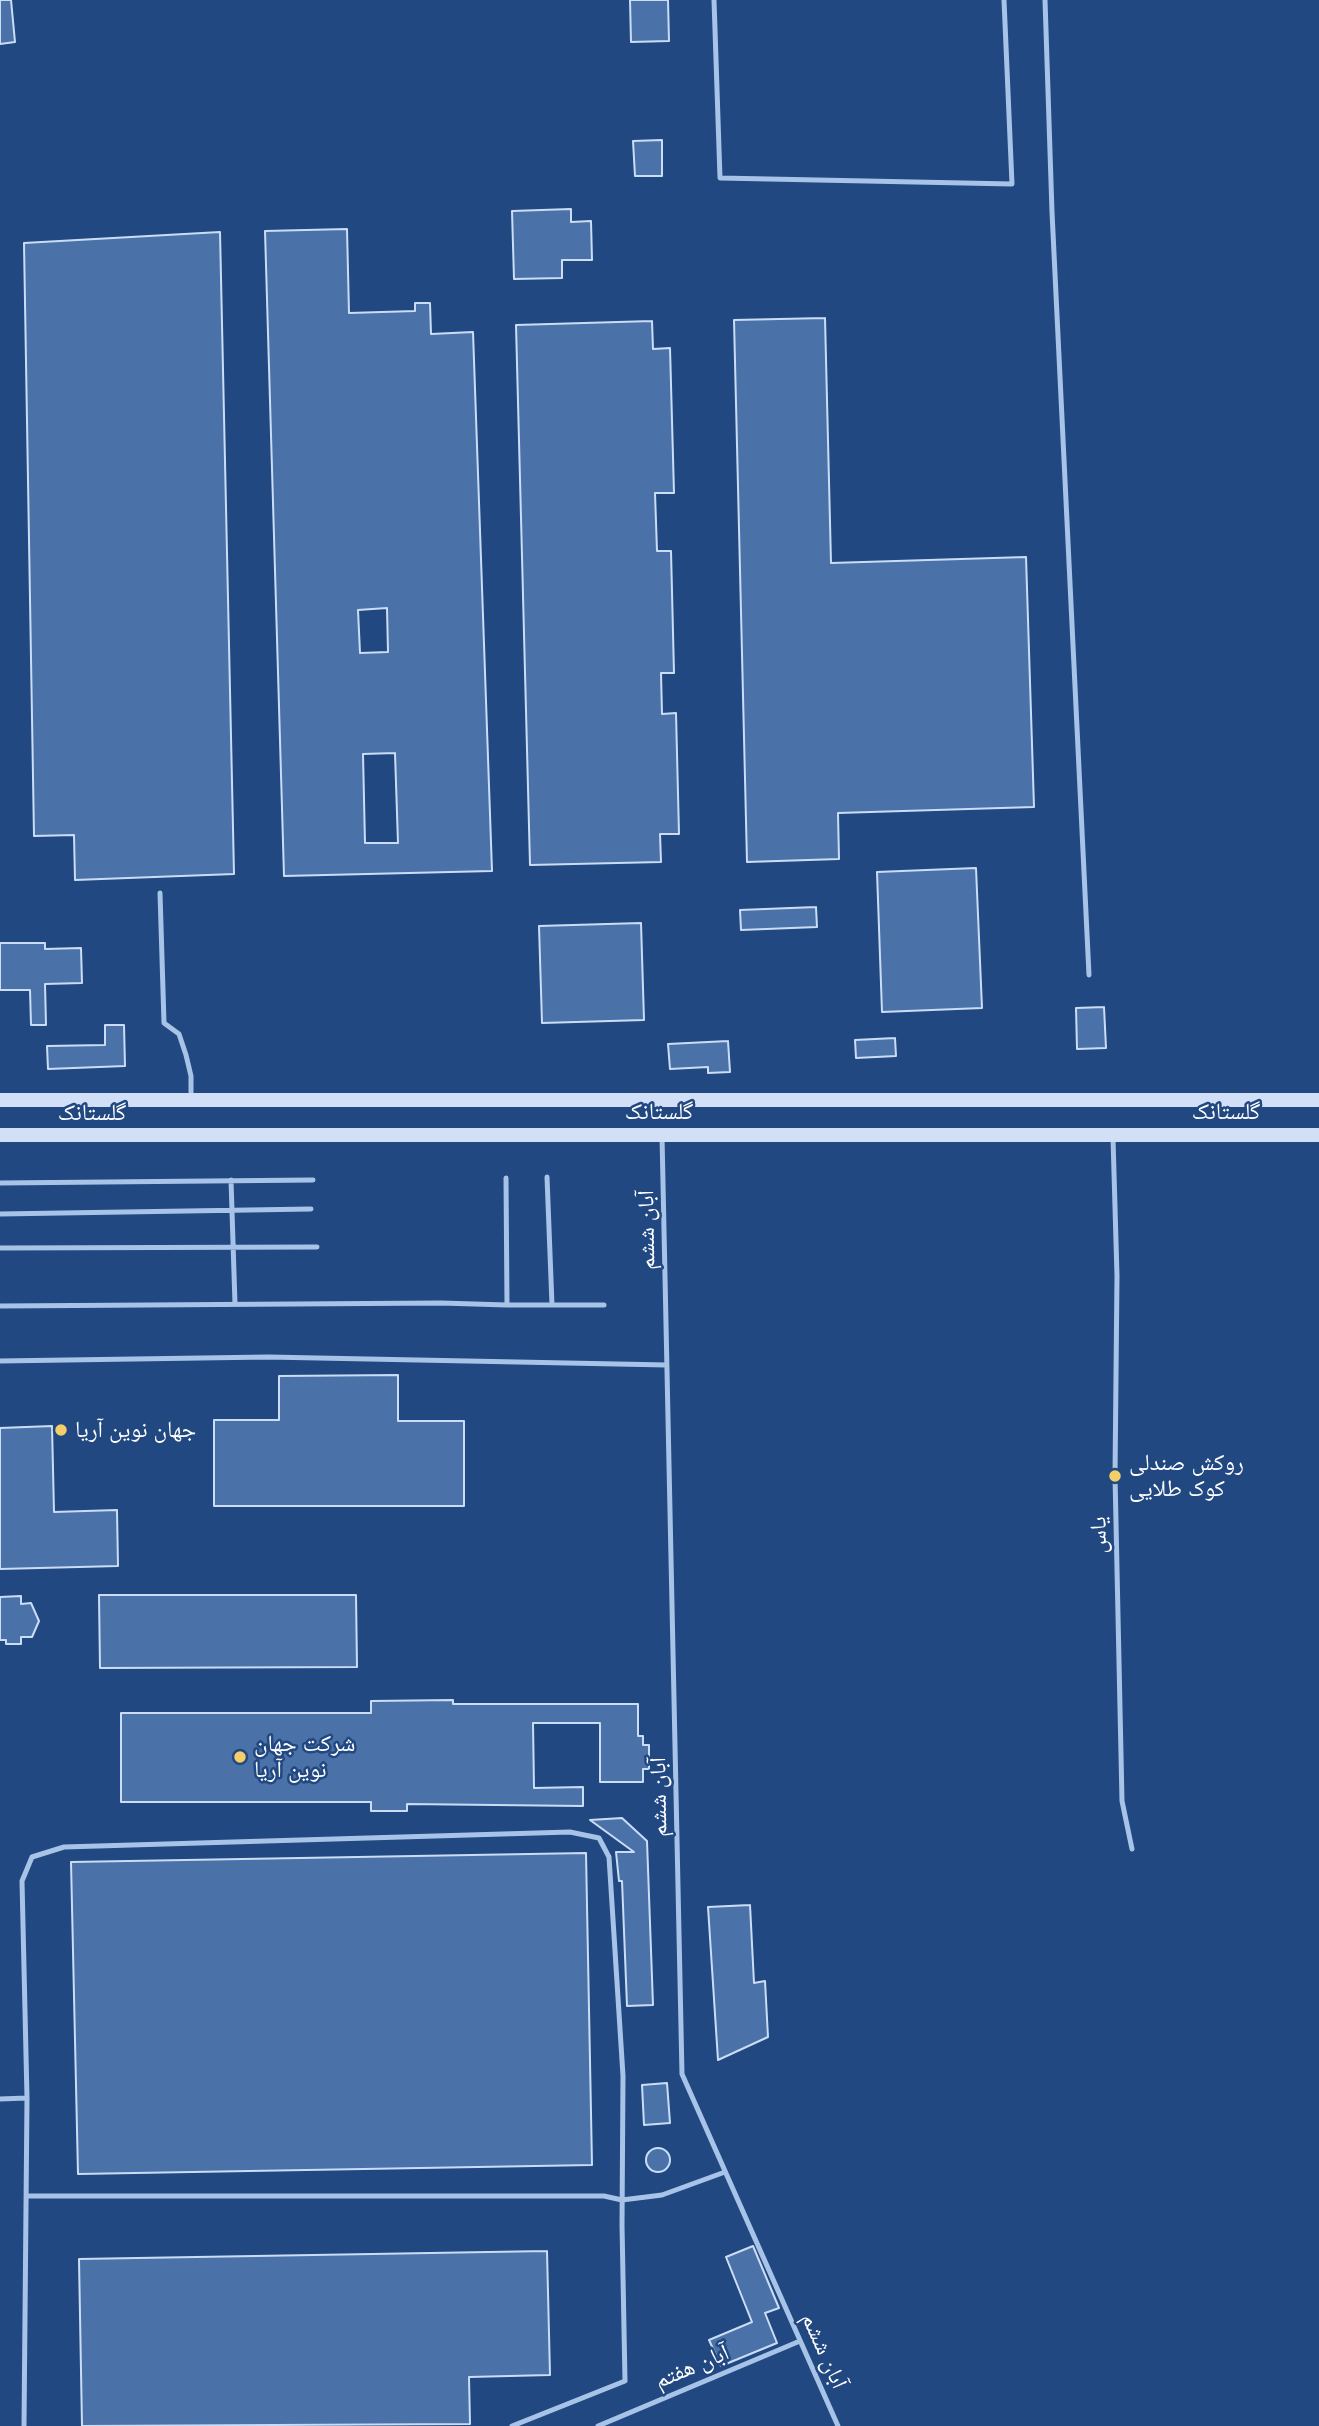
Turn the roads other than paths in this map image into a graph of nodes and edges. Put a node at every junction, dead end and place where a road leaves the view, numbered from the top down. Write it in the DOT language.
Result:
graph roads {
  1 [pos="714,0"];
  2 [pos="1004,0"];
  3 [pos="1045,0"];
  4 [pos="160,893"];
  5 [pos="1089,975"];
  6 [pos="0,1100"];
  7 [pos="191,1100"];
  8 [pos="1319,1100"];
  9 [pos="0,1135"];
  10 [pos="662,1135"];
  11 [pos="1113,1135"];
  12 [pos="1319,1135"];
  13 [pos="547,1177"];
  14 [pos="506,1178"];
  15 [pos="313,1180"];
  16 [pos="231,1181"];
  17 [pos="0,1183"];
  18 [pos="311,1209"];
  19 [pos="231,1210"];
  20 [pos="0,1214"];
  21 [pos="317,1247"];
  22 [pos="0,1248"];
  23 [pos="233,1248"];
  24 [pos="235,1304"];
  25 [pos="507,1305"];
  26 [pos="552,1305"];
  27 [pos="604,1305"];
  28 [pos="0,1306"];
  29 [pos="0,1361"];
  30 [pos="667,1365"];
  31 [pos="1132,1849"];
  32 [pos="27,2098"];
  33 [pos="0,2099"];
  34 [pos="725,2172"];
  35 [pos="26,2196"];
  36 [pos="622,2200"];
  37 [pos="800,2340"];
  38 [pos="24,2426"];
  39 [pos="512,2426"];
  40 [pos="598,2426"];
  41 [pos="838,2426"];
  1 -- 2 [label="lane"];
  3 -- 5 [label="lane"];
  4 -- 7 [label="lane"];
  6 -- 7 [label="street, گلستانک"];
  7 -- 8 [label="street, گلستانک"];
  9 -- 10 [label="street, گلستانک"];
  10 -- 11 [label="street, گلستانک"];
  10 -- 30 [label="lane, آبان ششم"];
  11 -- 12 [label="street, گلستانک"];
  11 -- 31 [label="lane, یاس"];
  13 -- 26 [label="lane"];
  14 -- 25 [label="lane"];
  15 -- 16 [label="lane"];
  16 -- 17 [label="lane"];
  16 -- 19 [label="lane"];
  18 -- 19 [label="lane"];
  19 -- 20 [label="lane"];
  19 -- 23 [label="lane"];
  21 -- 23 [label="lane"];
  22 -- 23 [label="lane"];
  23 -- 24 [label="lane"];
  24 -- 25 [label="lane"];
  24 -- 28 [label="lane"];
  25 -- 26 [label="lane"];
  26 -- 27 [label="lane"];
  29 -- 30 [label="lane"];
  30 -- 34 [label="lane, آبان ششم"];
  32 -- 33 [label="lane"];
  32 -- 35 [label="lane"];
  32 -- 36 [label="lane"];
  34 -- 36 [label="lane"];
  34 -- 37 [label="lane, آبان ششم"];
  35 -- 36 [label="lane"];
  35 -- 38 [label="lane"];
  36 -- 39 [label="lane"];
  37 -- 40 [label="lane, آبان هفتم"];
  37 -- 41 [label="lane, آبان ششم"];
}
